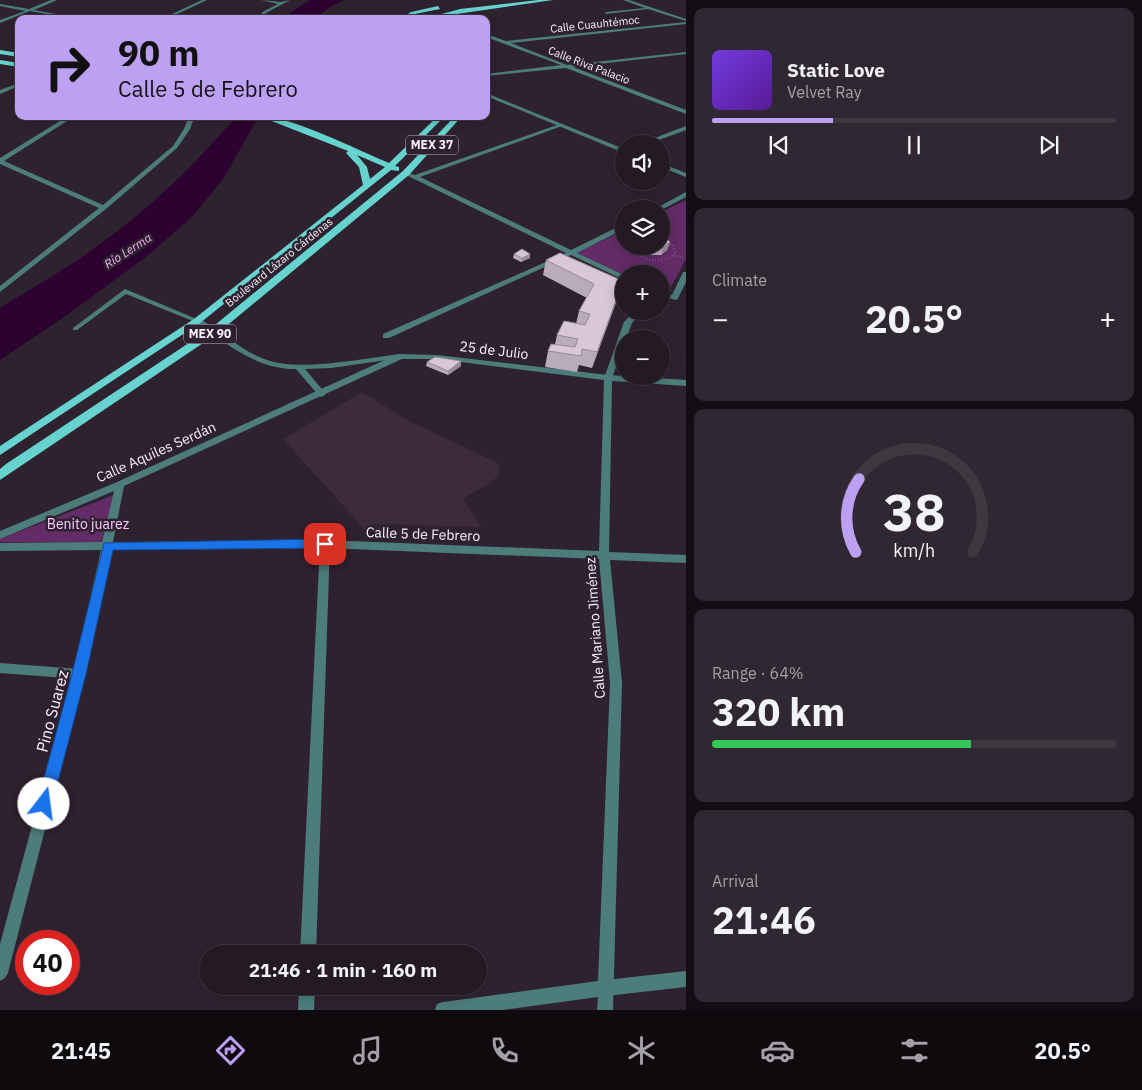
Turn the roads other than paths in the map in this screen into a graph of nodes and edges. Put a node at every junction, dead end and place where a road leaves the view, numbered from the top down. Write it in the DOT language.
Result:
graph roads {
  1 [pos="55,0"];
  2 [pos="205,0"];
  3 [pos="263,0"];
  4 [pos="288,0"];
  5 [pos="500,0"];
  6 [pos="550,0"];
  7 [pos="625,0"];
  8 [pos="282,3"];
  9 [pos="0,5"];
  10 [pos="454,6"];
  11 [pos="445,7"];
  12 [pos="650,8"];
  13 [pos="29,10"];
  14 [pos="426,10"];
  15 [pos="606,13"];
  16 [pos="17,15"];
  17 [pos="58,15"];
  18 [pos="172,15"];
  19 [pos="262,15"];
  20 [pos="413,15"];
  21 [pos="437,15"];
  22 [pos="446,15"];
  23 [pos="15,16"];
  24 [pos="686,21"];
  25 [pos="0,22"];
  26 [pos="490,37"];
  27 [pos="506,42"];
  28 [pos="0,52"];
  29 [pos="686,53"];
  30 [pos="15,54"];
  31 [pos="0,62"];
  32 [pos="15,64"];
  33 [pos="563,66"];
  34 [pos="490,74"];
  35 [pos="15,86"];
  36 [pos="0,92"];
  37 [pos="490,96"];
  38 [pos="686,112"];
  39 [pos="66,120"];
  40 [pos="190,120"];
  41 [pos="274,120"];
  42 [pos="438,120"];
  43 [pos="456,120"];
  44 [pos="562,125"];
  45 [pos="686,128"];
  46 [pos="667,135"];
  47 [pos="340,146"];
  48 [pos="615,148"];
  49 [pos="404,153"];
  50 [pos="360,154"];
  51 [pos="0,161"];
  52 [pos="390,167"];
  53 [pos="670,169"];
  54 [pos="410,175"];
  55 [pos="686,175"];
  56 [pos="367,185"];
  57 [pos="686,194"];
  58 [pos="670,203"];
  59 [pos="104,208"];
  60 [pos="615,231"];
  61 [pos="571,253"];
  62 [pos="615,274"];
  63 [pos="686,274"];
  64 [pos="2,288"];
  65 [pos="670,297"];
  66 [pos="630,320"];
  67 [pos="197,321"];
  68 [pos="75,329"];
  69 [pos="214,331"];
  70 [pos="386,336"];
  71 [pos="401,356"];
  72 [pos="299,367"];
  73 [pos="608,378"];
  74 [pos="686,383"];
  75 [pos="322,394"];
  76 [pos="0,451"];
  77 [pos="0,476"];
  78 [pos="120,484"];
  79 [pos="0,535"];
  80 [pos="325,544"];
  81 [pos="108,546"];
  82 [pos="0,547"];
  83 [pos="604,555"];
  84 [pos="686,559"];
  85 [pos="0,668"];
  86 [pos="79,674"];
  87 [pos="308,945"];
  88 [pos="0,973"];
  89 [pos="686,979"];
  90 [pos="606,988"];
  91 [pos="307,995"];
  92 [pos="306,1010"];
  93 [pos="443,1010"];
  94 [pos="606,1010"];
  1 -- 13 [label="street"];
  2 -- 18 [label="street"];
  3 -- 8 [label="street"];
  4 -- 8 [label="street"];
  5 -- 10 [label="main road"];
  6 -- 22 [label="main road"];
  7 -- 12 [label="street"];
  8 -- 19 [label="street"];
  9 -- 13 [label="street"];
  11 -- 14 [label="main road"];
  12 -- 15 [label="street"];
  12 -- 24 [label="street"];
  13 -- 16 [label="street"];
  13 -- 17 [label="street"];
  14 -- 20 [label="main road"];
  14 -- 21 [label="main road"];
  23 -- 25 [label="street"];
  24 -- 27 [label="street, Calle Cuauhtémoc"];
  26 -- 27 [label="street, Calle Riva Palacio"];
  27 -- 33 [label="street, Calle Riva Palacio"];
  28 -- 30 [label="main road"];
  29 -- 33 [label="street"];
  31 -- 32 [label="main road"];
  33 -- 34 [label="street"];
  33 -- 38 [label="street, Calle Riva Palacio"];
  35 -- 36 [label="street"];
  37 -- 44 [label="street"];
  39 -- 51 [label="street"];
  40 -- 59 [label="street"];
  41 -- 47 [label="main road"];
  42 -- 49 [label="main road, Boulevard Lázaro Cárdenas / MEX 37"];
  43 -- 54 [label="main road, Boulevard Lázaro Cárdenas / MEX 37"];
  44 -- 48 [label="street"];
  44 -- 54 [label="street"];
  45 -- 46 [label="street"];
  47 -- 50 [label="main road"];
  47 -- 56 [label="main road"];
  49 -- 50 [label="main road"];
  49 -- 52 [label="main road, Boulevard Lázaro Cárdenas / MEX 37"];
  50 -- 52 [label="main road"];
  51 -- 59 [label="street"];
  52 -- 54 [label="main road"];
  52 -- 56 [label="main road, Boulevard Lázaro Cárdenas / MEX 90"];
  53 -- 55 [label="street"];
  54 -- 61 [label="street"];
  54 -- 69 [label="main road, Boulevard Lázaro Cárdenas / MEX 90"];
  56 -- 67 [label="main road, Boulevard Lázaro Cárdenas / MEX 90"];
  57 -- 58 [label="street"];
  59 -- 64 [label="street"];
  60 -- 61 [label="street"];
  61 -- 62 [label="street"];
  61 -- 70 [label="street"];
  63 -- 65 [label="street"];
  66 -- 73 [label="street, Calle Mariano Jiménez"];
  67 -- 68 [label="lane"];
  67 -- 69 [label="street, 25 de Julio"];
  67 -- 76 [label="main road, Boulevard Lázaro Cárdenas / MEX 90"];
  69 -- 72 [label="street, 25 de Julio"];
  69 -- 77 [label="main road, Boulevard Lázaro Cárdenas / MEX 90"];
  71 -- 72 [label="street, 25 de Julio"];
  71 -- 73 [label="street, 25 de Julio"];
  71 -- 75 [label="street, Calle Aquiles Serdán"];
  72 -- 75 [label="street"];
  73 -- 74 [label="street, 25 de Julio"];
  73 -- 83 [label="street, Calle Mariano Jiménez"];
  75 -- 78 [label="street, Calle Aquiles Serdán"];
  78 -- 79 [label="street, Calle Aquiles Serdán"];
  78 -- 81 [label="street, Pino Suarez"];
  80 -- 81 [label="street, Calle 5 de Febrero"];
  80 -- 83 [label="street, Calle 5 de Febrero"];
  80 -- 87 [label="street"];
  81 -- 82 [label="street, Calle 5 de Febrero"];
  81 -- 86 [label="street, Pino Suarez"];
  83 -- 84 [label="street, Calle 5 de Febrero"];
  83 -- 90 [label="street, Calle Mariano Jiménez"];
  85 -- 86 [label="street"];
  86 -- 88 [label="street, Pino Suarez"];
  89 -- 90 [label="street"];
  90 -- 93 [label="street"];
  90 -- 94 [label="street, Calle Mariano Jiménez"];
  91 -- 92 [label="street"];
}
